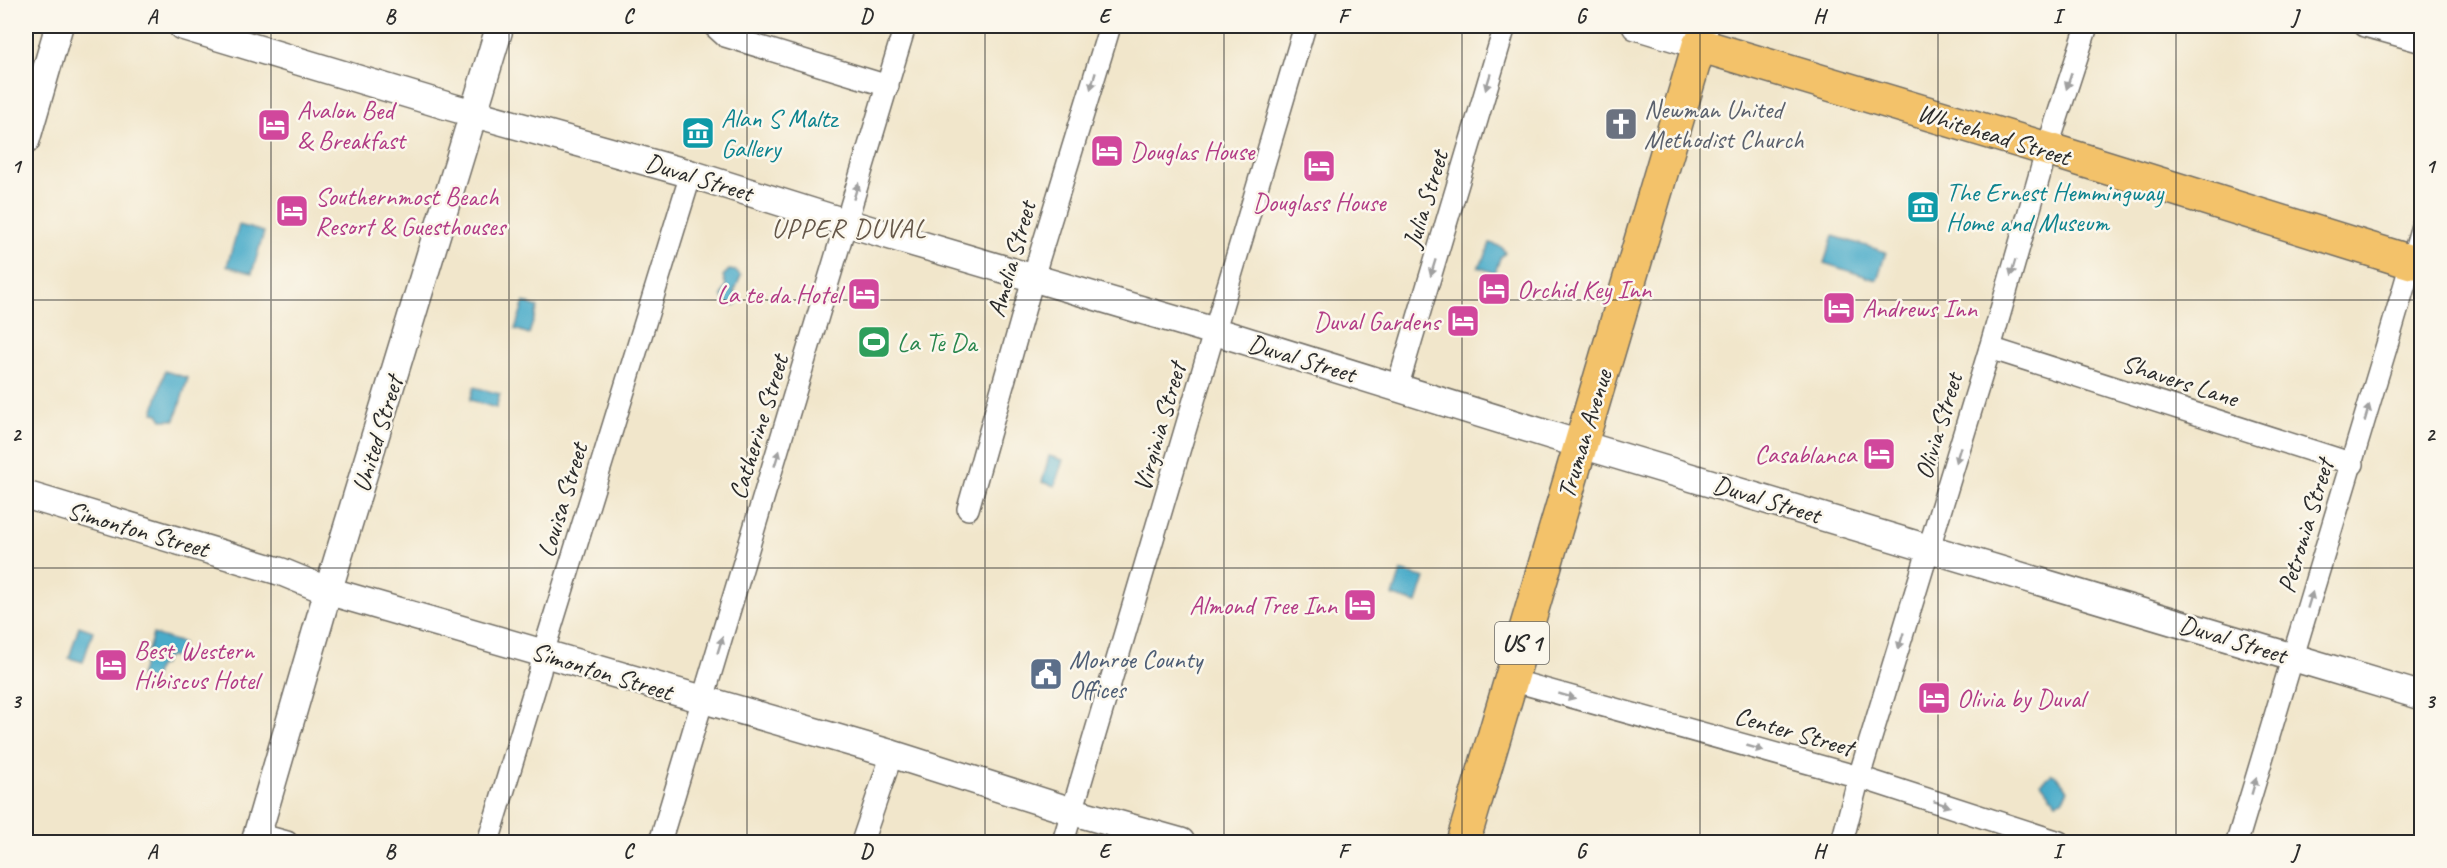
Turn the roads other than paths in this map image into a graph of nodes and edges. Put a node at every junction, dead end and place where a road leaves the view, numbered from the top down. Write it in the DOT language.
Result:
graph roads {
  1 [pos="59,26"];
  2 [pos="182,26"];
  3 [pos="500,26"];
  4 [pos="715,26"];
  5 [pos="905,26"];
  6 [pos="1110,26"];
  7 [pos="1305,26"];
  8 [pos="1505,26"];
  9 [pos="1635,26"];
  10 [pos="2087,26"];
  11 [pos="2365,26"];
  12 [pos="1702,35"];
  13 [pos="2421,42"];
  14 [pos="888,86"];
  15 [pos="474,113"];
  16 [pos="26,140"];
  17 [pos="2047,149"];
  18 [pos="691,174"];
  19 [pos="847,223"];
  20 [pos="2421,226"];
  21 [pos="2416,262"];
  22 [pos="1034,278"];
  23 [pos="1215,332"];
  24 [pos="1990,348"];
  25 [pos="1397,388"];
  26 [pos="1581,444"];
  27 [pos="2353,464"];
  28 [pos="26,495"];
  29 [pos="968,509"];
  30 [pos="1930,548"];
  31 [pos="328,591"];
  32 [pos="543,653"];
  33 [pos="2292,656"];
  34 [pos="1511,680"];
  35 [pos="2421,696"];
  36 [pos="703,701"];
  37 [pos="892,754"];
  38 [pos="1860,777"];
  39 [pos="1071,811"];
  40 [pos="257,838"];
  41 [pos="287,843"];
  42 [pos="488,843"];
  43 [pos="660,843"];
  44 [pos="862,843"];
  45 [pos="1063,843"];
  46 [pos="1181,843"];
  47 [pos="1463,843"];
  48 [pos="1842,843"];
  49 [pos="2059,843"];
  50 [pos="2237,843"];
  1 -- 16 [label="street"];
  2 -- 15 [label="street, Duval Street"];
  3 -- 15 [label="street, United Street"];
  4 -- 14 [label="street"];
  5 -- 14 [label="street, Catherine Street"];
  6 -- 22 [label="street, Amelia Street, one-way"];
  7 -- 23 [label="street, Virginia Street"];
  8 -- 25 [label="street, Julia Street, one-way"];
  9 -- 12 [label="street, Whitehead Street"];
  10 -- 17 [label="street, Olivia Street, one-way"];
  11 -- 13 [label="street"];
  12 -- 17 [label="main road, Whitehead Street"];
  12 -- 26 [label="main road, Truman Avenue / US 1"];
  19 -- 14 [label="street, Catherine Street, one-way"];
  15 -- 18 [label="street, Duval Street"];
  15 -- 31 [label="street, United Street"];
  17 -- 21 [label="main road, Whitehead Street"];
  17 -- 24 [label="street, Olivia Street, one-way"];
  18 -- 19 [label="street, Duval Street"];
  18 -- 32 [label="street, Louisa Street"];
  19 -- 22 [label="street, Duval Street"];
  36 -- 19 [label="street, Catherine Street, one-way"];
  20 -- 21 [label="street, Petronia Street"];
  27 -- 21 [label="street, Petronia Street, one-way"];
  22 -- 23 [label="street, Duval Street"];
  22 -- 29 [label="street, Amelia Street"];
  23 -- 25 [label="street, Duval Street"];
  23 -- 39 [label="street, Virginia Street"];
  24 -- 27 [label="street, Shavers Lane"];
  24 -- 30 [label="street, Olivia Street, one-way"];
  25 -- 26 [label="street, Duval Street"];
  26 -- 30 [label="street, Duval Street"];
  26 -- 34 [label="main road, Truman Avenue / US 1"];
  33 -- 27 [label="street, Petronia Street, one-way"];
  28 -- 31 [label="street, Simonton Street"];
  30 -- 33 [label="street, Duval Street"];
  30 -- 38 [label="street, Olivia Street, one-way"];
  31 -- 32 [label="street, Simonton Street"];
  31 -- 40 [label="street, United Street"];
  32 -- 36 [label="street, Simonton Street"];
  32 -- 42 [label="street, Louisa Street"];
  33 -- 35 [label="street, Duval Street"];
  50 -- 33 [label="street, Petronia Street, one-way"];
  34 -- 38 [label="street, Center Street, one-way"];
  34 -- 47 [label="main road, Truman Avenue / US 1"];
  36 -- 37 [label="street, Simonton Street"];
  36 -- 43 [label="street, Catherine Street"];
  37 -- 39 [label="street, Simonton Street"];
  37 -- 44 [label="street"];
  38 -- 48 [label="street, Olivia Street"];
  38 -- 49 [label="street, Center Street, one-way"];
  39 -- 45 [label="street, Virginia Street"];
  39 -- 46 [label="street, Simonton Street"];
  40 -- 41 [label="street"];
}
